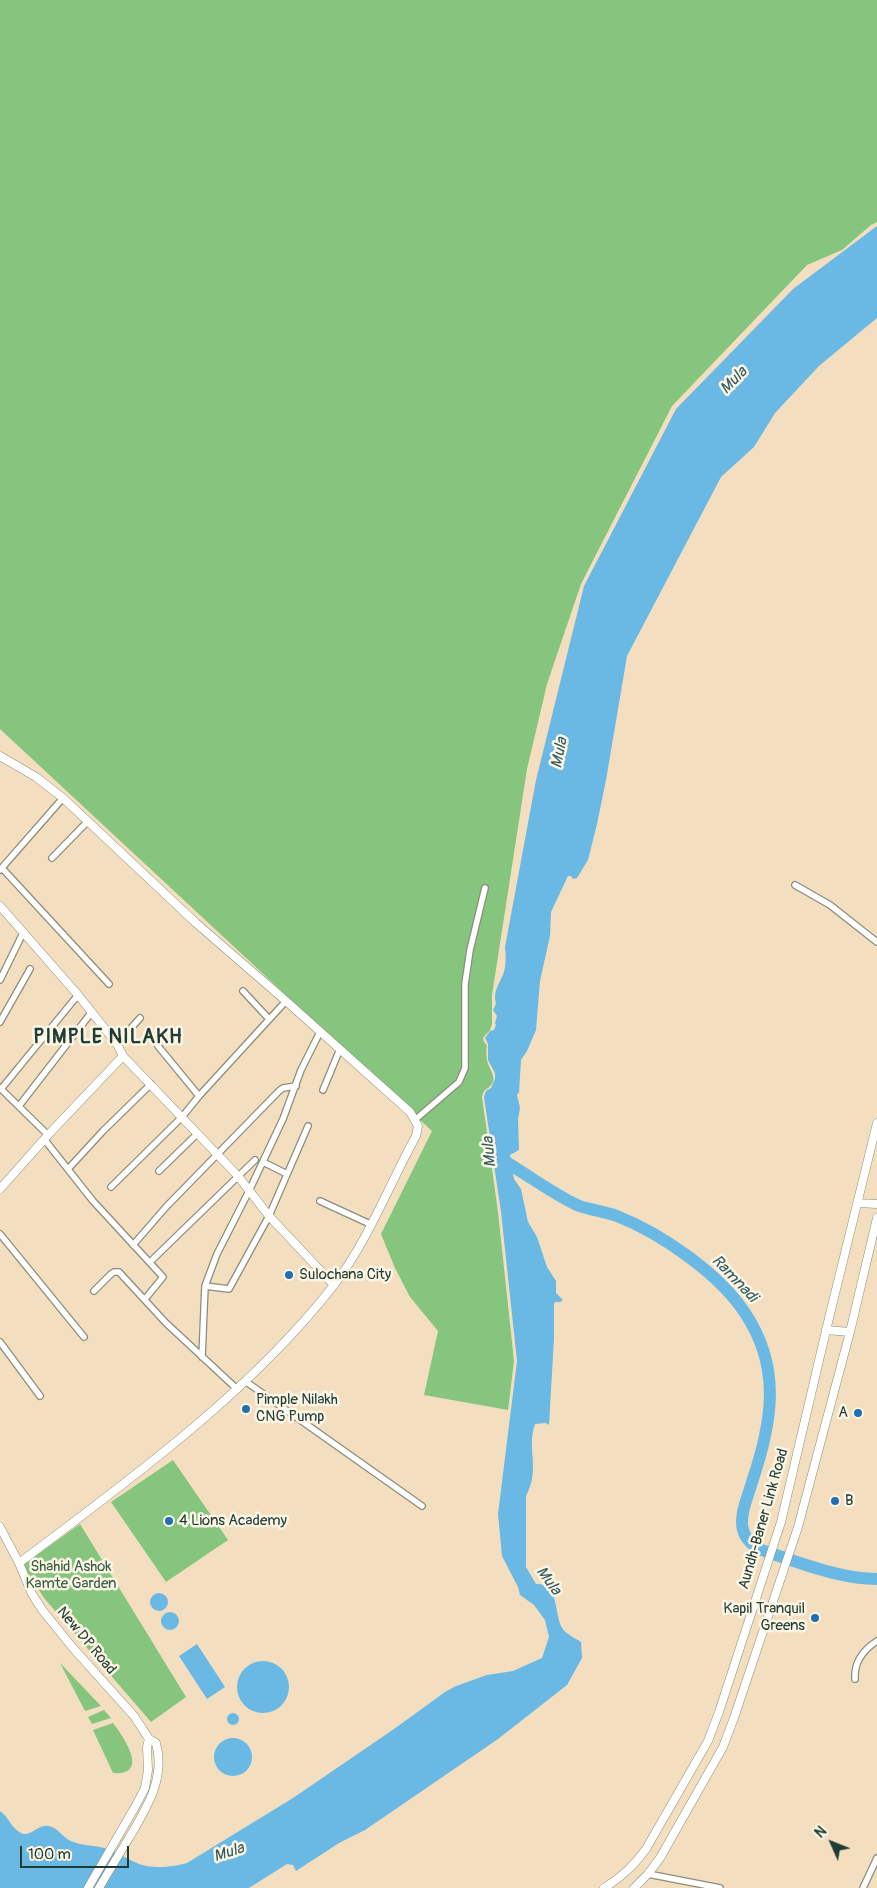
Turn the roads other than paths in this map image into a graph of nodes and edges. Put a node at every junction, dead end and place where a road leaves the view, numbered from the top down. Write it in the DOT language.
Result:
graph roads {
  1 [pos="0,756"];
  2 [pos="63,798"];
  3 [pos="88,821"];
  4 [pos="52,858"];
  5 [pos="1,869"];
  6 [pos="794,885"];
  7 [pos="485,888"];
  8 [pos="0,906"];
  9 [pos="23,933"];
  10 [pos="877,942"];
  11 [pos="30,969"];
  12 [pos="0,980"];
  13 [pos="109,984"];
  14 [pos="243,991"];
  15 [pos="78,995"];
  16 [pos="286,1001"];
  17 [pos="91,1013"];
  18 [pos="140,1018"];
  19 [pos="270,1019"];
  20 [pos="0,1022"];
  21 [pos="320,1032"];
  22 [pos="117,1044"];
  23 [pos="158,1046"];
  24 [pos="340,1050"];
  25 [pos="123,1056"];
  26 [pos="151,1084"];
  27 [pos="296,1086"];
  28 [pos="1,1088"];
  29 [pos="322,1090"];
  30 [pos="199,1096"];
  31 [pos="19,1106"];
  32 [pos="182,1118"];
  33 [pos="416,1119"];
  34 [pos="877,1123"];
  35 [pos="308,1126"];
  36 [pos="197,1134"];
  37 [pos="46,1137"];
  38 [pos="217,1155"];
  39 [pos="255,1160"];
  40 [pos="263,1162"];
  41 [pos="68,1169"];
  42 [pos="159,1171"];
  43 [pos="287,1174"];
  44 [pos="238,1176"];
  45 [pos="112,1187"];
  46 [pos="0,1189"];
  47 [pos="249,1191"];
  48 [pos="320,1202"];
  49 [pos="857,1203"];
  50 [pos="877,1204"];
  51 [pos="269,1216"];
  52 [pos="877,1218"];
  53 [pos="370,1224"];
  54 [pos="0,1234"];
  55 [pos="133,1244"];
  56 [pos="150,1262"];
  57 [pos="334,1284"];
  58 [pos="205,1286"];
  59 [pos="94,1291"];
  60 [pos="145,1299"];
  61 [pos="826,1330"];
  62 [pos="850,1332"];
  63 [pos="84,1337"];
  64 [pos="0,1342"];
  65 [pos="202,1357"];
  66 [pos="244,1381"];
  67 [pos="237,1389"];
  68 [pos="40,1396"];
  69 [pos="422,1506"];
  70 [pos="0,1527"];
  71 [pos="19,1563"];
  72 [pos="877,1641"];
  73 [pos="855,1679"];
  74 [pos="149,1739"];
  75 [pos="877,1858"];
  76 [pos="636,1863"];
  77 [pos="648,1874"];
  78 [pos="88,1888"];
  79 [pos="99,1888"];
  80 [pos="604,1888"];
  81 [pos="634,1888"];
  82 [pos="720,1888"];
  83 [pos="863,1888"];
  1 -- 2 [label="main road"];
  2 -- 3 [label="main road"];
  2 -- 5 [label="street"];
  3 -- 4 [label="street"];
  3 -- 16 [label="main road"];
  5 -- 13 [label="street"];
  6 -- 10 [label="street"];
  7 -- 33 [label="street"];
  8 -- 9 [label="main road"];
  9 -- 12 [label="street"];
  9 -- 15 [label="main road"];
  11 -- 20 [label="street"];
  14 -- 19 [label="street"];
  15 -- 17 [label="main road"];
  15 -- 28 [label="street"];
  16 -- 19 [label="street"];
  16 -- 21 [label="main road"];
  17 -- 22 [label="main road"];
  17 -- 31 [label="street"];
  18 -- 22 [label="street"];
  19 -- 30 [label="street"];
  21 -- 24 [label="main road"];
  21 -- 27 [label="street"];
  22 -- 25 [label="main road"];
  23 -- 30 [label="street"];
  24 -- 29 [label="street"];
  24 -- 33 [label="main road"];
  25 -- 26 [label="main road"];
  25 -- 37 [label="main road"];
  26 -- 32 [label="main road"];
  26 -- 41 [label="street"];
  27 -- 38 [label="street"];
  27 -- 40 [label="street"];
  28 -- 31 [label="street"];
  30 -- 32 [label="street"];
  31 -- 37 [label="street"];
  32 -- 36 [label="main road"];
  32 -- 45 [label="street"];
  33 -- 53 [label="main road"];
  34 -- 49 [label="main road, Aundh-Baner Link Road"];
  35 -- 43 [label="street"];
  36 -- 38 [label="main road"];
  36 -- 42 [label="street"];
  37 -- 41 [label="street"];
  37 -- 46 [label="main road"];
  38 -- 44 [label="main road"];
  38 -- 55 [label="street"];
  39 -- 44 [label="street"];
  40 -- 43 [label="street"];
  40 -- 47 [label="street"];
  41 -- 55 [label="street"];
  43 -- 51 [label="street"];
  44 -- 47 [label="main road"];
  44 -- 56 [label="street"];
  47 -- 51 [label="main road"];
  47 -- 58 [label="street"];
  48 -- 53 [label="street"];
  49 -- 50 [label="main road"];
  49 -- 61 [label="main road, Aundh-Baner Link Road"];
  51 -- 57 [label="main road"];
  51 -- 58 [label="street"];
  52 -- 62 [label="main road, Aundh-Baner Link Road"];
  53 -- 57 [label="main road"];
  54 -- 63 [label="street"];
  55 -- 56 [label="street"];
  56 -- 60 [label="street"];
  57 -- 66 [label="main road"];
  58 -- 65 [label="street"];
  59 -- 60 [label="street"];
  60 -- 65 [label="street"];
  61 -- 62 [label="main road"];
  61 -- 76 [label="main road, Aundh-Baner Link Road"];
  62 -- 77 [label="main road, Aundh-Baner Link Road"];
  64 -- 68 [label="street"];
  65 -- 67 [label="street"];
  66 -- 67 [label="main road"];
  66 -- 69 [label="street"];
  67 -- 71 [label="main road"];
  70 -- 71 [label="main road, New DP Road"];
  71 -- 74 [label="main road, New DP Road"];
  72 -- 73 [label="street"];
  74 -- 78 [label="main road"];
  74 -- 79 [label="main road, New DP Road"];
  75 -- 83 [label="street"];
  76 -- 77 [label="main road"];
  76 -- 80 [label="main road, Aundh-Baner Link Road"];
  77 -- 81 [label="main road, Aundh-Baner Link Road"];
  77 -- 82 [label="street"];
}
